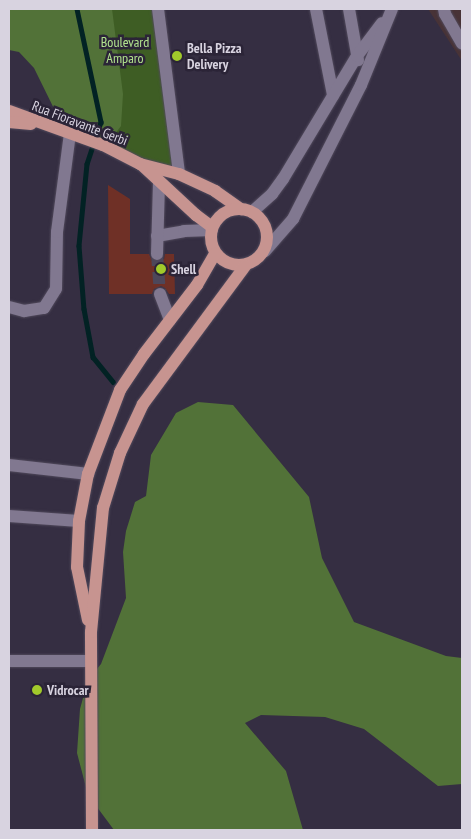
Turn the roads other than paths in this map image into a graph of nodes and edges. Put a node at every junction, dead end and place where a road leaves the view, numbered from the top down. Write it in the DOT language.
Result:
graph roads {
  1 [pos="158,9"];
  2 [pos="316,9"];
  3 [pos="349,9"];
  4 [pos="392,9"];
  5 [pos="444,9"];
  6 [pos="462,43"];
  7 [pos="357,56"];
  8 [pos="362,85"];
  9 [pos="333,95"];
  10 [pos="9,111"];
  11 [pos="9,122"];
  12 [pos="47,126"];
  13 [pos="76,135"];
  14 [pos="140,164"];
  15 [pos="179,174"];
  16 [pos="159,181"];
  17 [pos="247,210"];
  18 [pos="212,228"];
  19 [pos="157,236"];
  20 [pos="265,251"];
  21 [pos="156,254"];
  22 [pos="215,254"];
  23 [pos="245,266"];
  24 [pos="160,294"];
  25 [pos="9,307"];
  26 [pos="170,320"];
  27 [pos="9,465"];
  28 [pos="88,474"];
  29 [pos="9,516"];
  30 [pos="79,521"];
  31 [pos="91,632"];
  32 [pos="9,661"];
  33 [pos="91,661"];
  34 [pos="92,830"];
  1 -- 15 [label="street"];
  2 -- 9 [label="street"];
  3 -- 7 [label="street"];
  4 -- 7 [label="street"];
  4 -- 8 [label="street"];
  5 -- 6 [label="street"];
  7 -- 8 [label="street"];
  7 -- 9 [label="street"];
  8 -- 20 [label="street"];
  9 -- 17 [label="street"];
  10 -- 12 [label="main road, Rua Fioravante Gerbi"];
  11 -- 12 [label="main road"];
  12 -- 13 [label="main road, Rua Fioravante Gerbi"];
  13 -- 14 [label="main road, Rua Fioravante Gerbi"];
  13 -- 25 [label="street"];
  14 -- 15 [label="main road, Rua Fioravante Gerbi"];
  14 -- 16 [label="main road, Rua Fioravante Gerbi"];
  15 -- 17 [label="main road, Rua Fioravante Gerbi"];
  16 -- 18 [label="main road, Rua Fioravante Gerbi"];
  16 -- 19 [label="street"];
  17 -- 18 [label="main road"];
  17 -- 20 [label="main road"];
  18 -- 19 [label="street"];
  18 -- 22 [label="main road"];
  19 -- 21 [label="street"];
  20 -- 23 [label="main road"];
  22 -- 23 [label="main road"];
  22 -- 26 [label="main road"];
  23 -- 31 [label="main road"];
  24 -- 26 [label="street"];
  26 -- 28 [label="main road"];
  27 -- 28 [label="street"];
  28 -- 30 [label="main road"];
  29 -- 30 [label="street"];
  30 -- 31 [label="main road"];
  31 -- 33 [label="main road"];
  32 -- 33 [label="street"];
  33 -- 34 [label="main road"];
}
